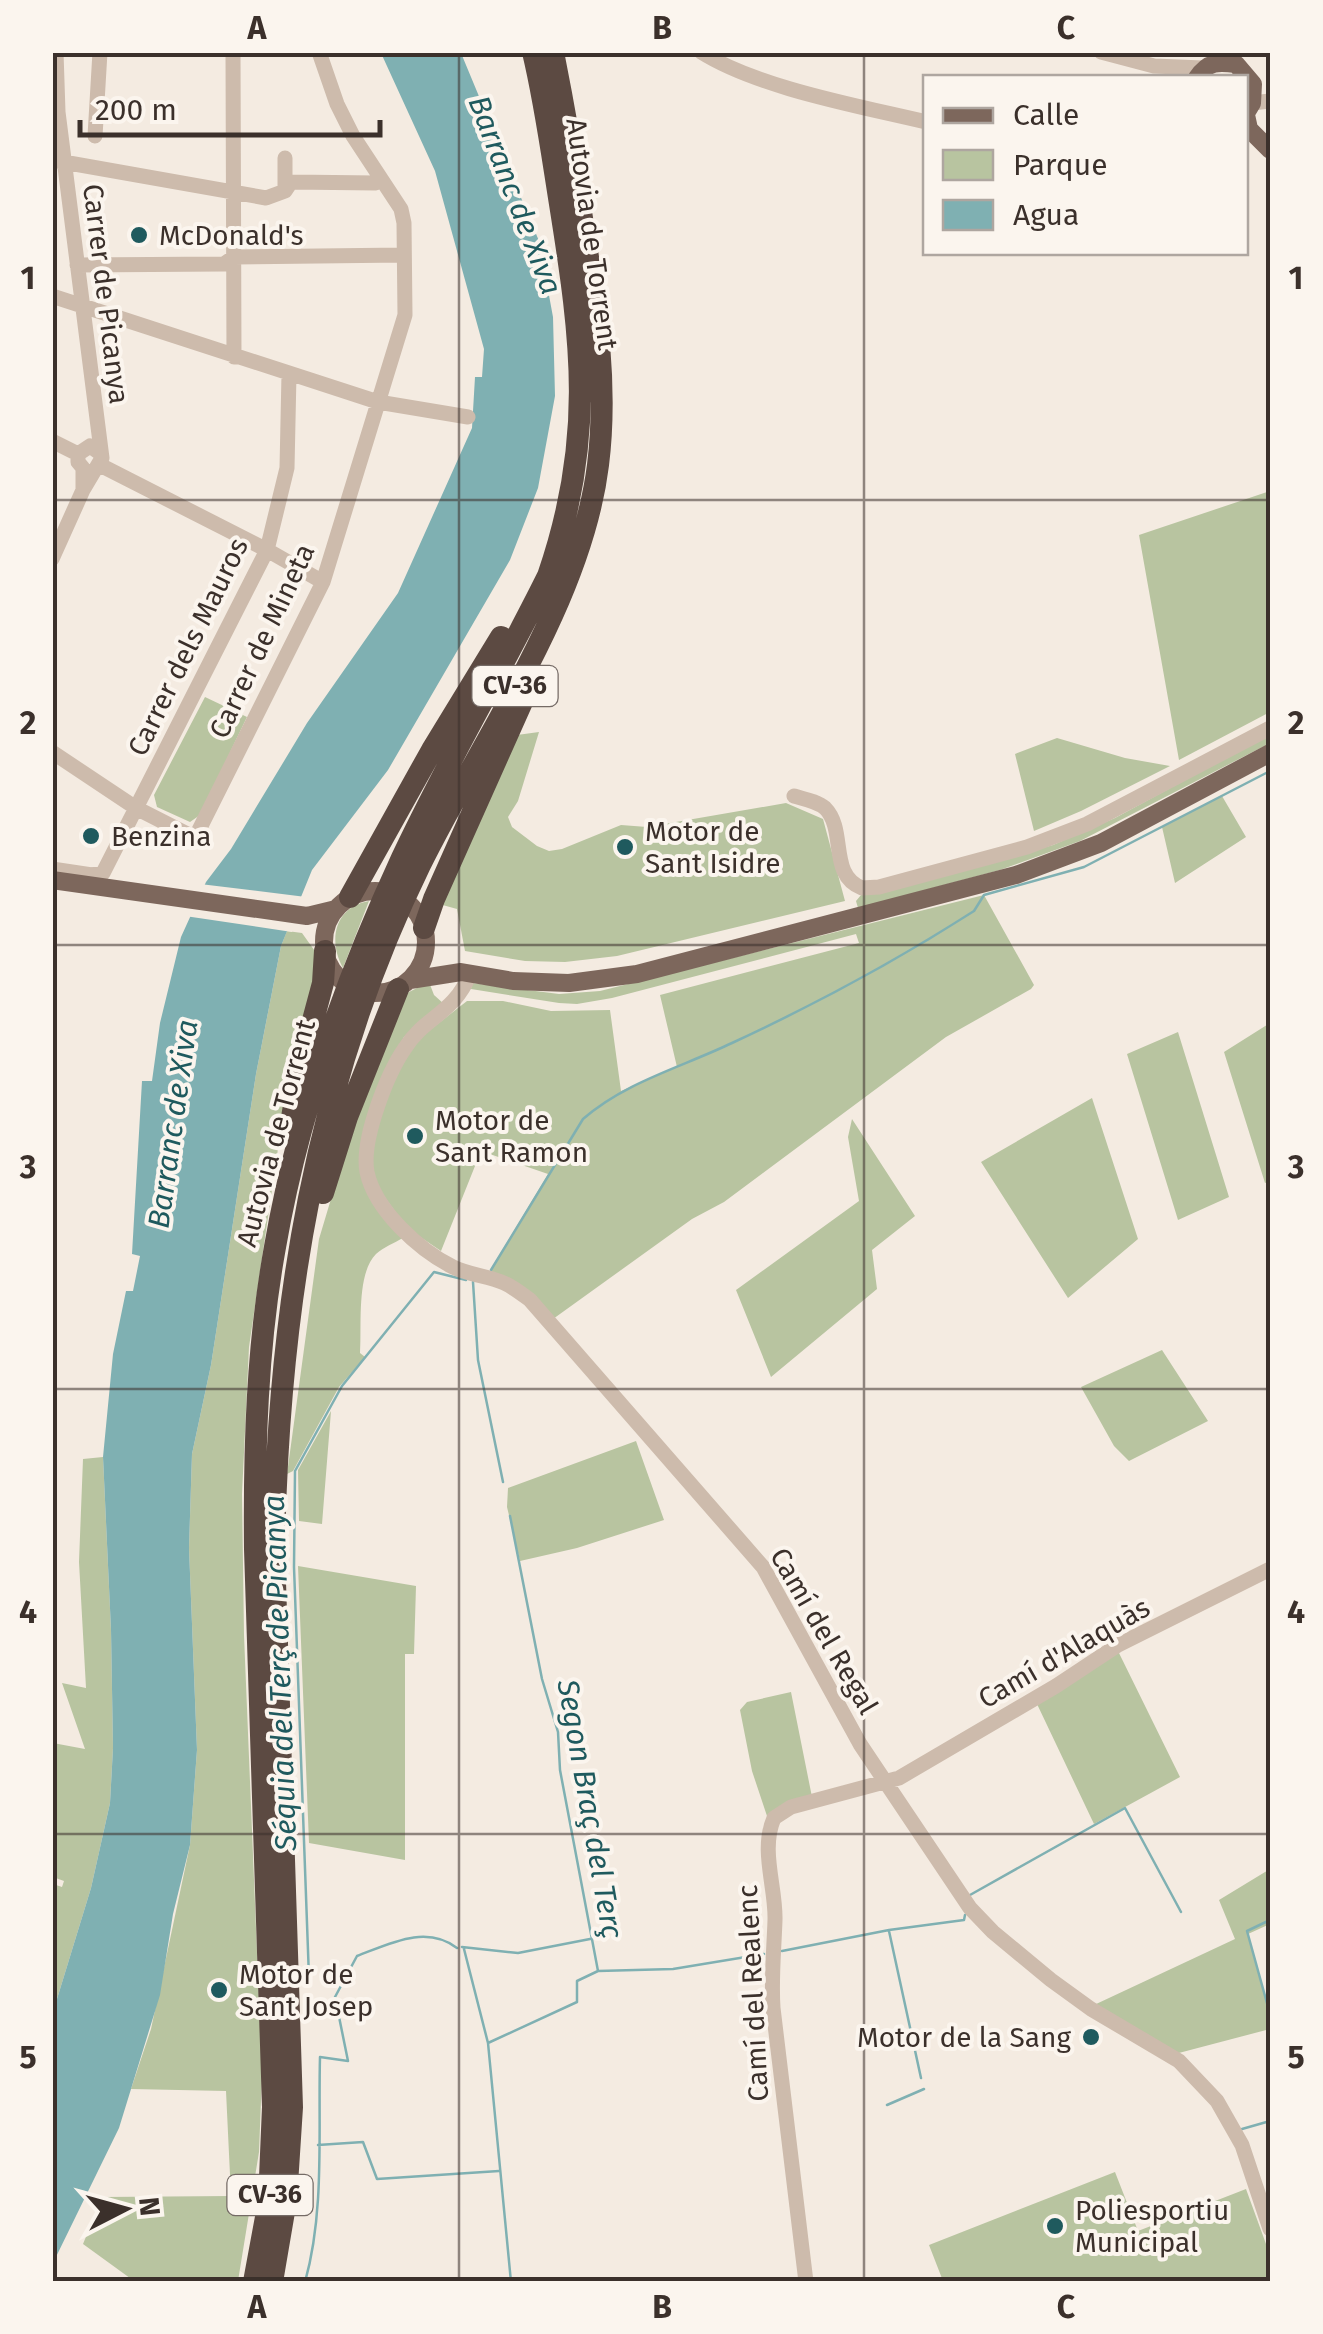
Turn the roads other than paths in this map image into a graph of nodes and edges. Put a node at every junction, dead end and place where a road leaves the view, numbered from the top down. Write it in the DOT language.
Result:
graph roads {
  1 [pos="56,52"];
  2 [pos="100,52"];
  3 [pos="233,52"];
  4 [pos="319,52"];
  5 [pos="534,52"];
  6 [pos="553,52"];
  7 [pos="701,52"];
  8 [pos="1101,52"];
  9 [pos="1245,52"];
  10 [pos="1210,65"];
  11 [pos="1154,66"];
  12 [pos="1168,75"];
  13 [pos="1242,75"];
  14 [pos="1255,98"];
  15 [pos="923,121"];
  16 [pos="96,136"];
  17 [pos="1270,150"];
  18 [pos="285,158"];
  19 [pos="58,161"];
  20 [pos="376,182"];
  21 [pos="285,191"];
  22 [pos="234,194"];
  23 [pos="52,220"];
  24 [pos="72,225"];
  25 [pos="404,254"];
  26 [pos="234,257"];
  27 [pos="76,264"];
  28 [pos="52,296"];
  29 [pos="82,304"];
  30 [pos="234,357"];
  31 [pos="289,374"];
  32 [pos="602,379"];
  33 [pos="582,394"];
  34 [pos="378,402"];
  35 [pos="468,416"];
  36 [pos="52,441"];
  37 [pos="91,459"];
  38 [pos="118,474"];
  39 [pos="83,490"];
  40 [pos="268,550"];
  41 [pos="52,559"];
  42 [pos="323,582"];
  43 [pos="1270,728"];
  44 [pos="52,752"];
  45 [pos="1270,754"];
  46 [pos="794,796"];
  47 [pos="136,808"];
  48 [pos="52,869"];
  49 [pos="52,880"];
  50 [pos="52,891"];
  51 [pos="351,899"];
  52 [pos="165,902"];
  53 [pos="305,922"];
  54 [pos="423,927"];
  55 [pos="327,954"];
  56 [pos="465,973"];
  57 [pos="398,987"];
  58 [pos="275,1246"];
  59 [pos="292,1296"];
  60 [pos="1270,1569"];
  61 [pos="885,1784"];
  62 [pos="1270,2229"];
  63 [pos="251,2282"];
  64 [pos="272,2282"];
  65 [pos="806,2282"];
  1 -- 19 [label="street, Carrer de Picanya"];
  2 -- 16 [label="street"];
  3 -- 22 [label="street"];
  4 -- 25 [label="street, Carrer de Mineta"];
  5 -- 33 [label="highway, Autovia de Torrent / CV-36"];
  6 -- 32 [label="highway, Autovia de Torrent / CV-36"];
  7 -- 15 [label="street"];
  8 -- 11 [label="street"];
  9 -- 14 [label="main road"];
  10 -- 11 [label="street"];
  10 -- 13 [label="main road"];
  11 -- 12 [label="street"];
  14 -- 17 [label="main road"];
  18 -- 21 [label="street"];
  19 -- 22 [label="street"];
  19 -- 24 [label="street, Carrer de Picanya"];
  20 -- 21 [label="street"];
  21 -- 22 [label="street"];
  22 -- 26 [label="street"];
  23 -- 24 [label="street"];
  24 -- 27 [label="street, Carrer de Picanya"];
  25 -- 26 [label="street"];
  25 -- 34 [label="street, Carrer de Mineta"];
  26 -- 27 [label="street"];
  26 -- 30 [label="street"];
  27 -- 29 [label="street, Carrer de Picanya"];
  28 -- 29 [label="street"];
  29 -- 30 [label="street"];
  29 -- 37 [label="street, Carrer de Picanya"];
  30 -- 31 [label="street"];
  31 -- 34 [label="street"];
  31 -- 40 [label="street, Carrer dels Mauros"];
  32 -- 54 [label="highway"];
  32 -- 59 [label="highway, Autovia de Torrent / CV-36"];
  33 -- 51 [label="highway"];
  33 -- 58 [label="highway, Autovia de Torrent / CV-36"];
  34 -- 35 [label="street"];
  34 -- 42 [label="street, Carrer de Mineta"];
  36 -- 37 [label="street"];
  37 -- 38 [label="street"];
  37 -- 39 [label="street"];
  38 -- 39 [label="street"];
  38 -- 40 [label="street"];
  39 -- 41 [label="street"];
  40 -- 42 [label="street"];
  40 -- 47 [label="street, Carrer dels Mauros"];
  42 -- 47 [label="street, Carrer de Mineta"];
  43 -- 46 [label="street"];
  44 -- 47 [label="street"];
  45 -- 56 [label="main road"];
  47 -- 48 [label="street, Carrer dels Mauros"];
  49 -- 52 [label="main road"];
  50 -- 52 [label="main road"];
  51 -- 53 [label="main road"];
  51 -- 54 [label="main road"];
  51 -- 55 [label="main road"];
  52 -- 53 [label="main road"];
  53 -- 55 [label="main road"];
  54 -- 56 [label="main road"];
  54 -- 57 [label="main road"];
  55 -- 57 [label="main road"];
  55 -- 58 [label="highway"];
  56 -- 57 [label="main road"];
  56 -- 61 [label="street, Camí del Regal"];
  57 -- 59 [label="highway"];
  58 -- 63 [label="highway, Autovia de Torrent / CV-36"];
  59 -- 64 [label="highway, Autovia de Torrent / CV-36"];
  60 -- 61 [label="street, Camí d'Alaquàs"];
  61 -- 62 [label="street, Camí del Regal"];
  61 -- 65 [label="street, Camí del Realenc"];
}
